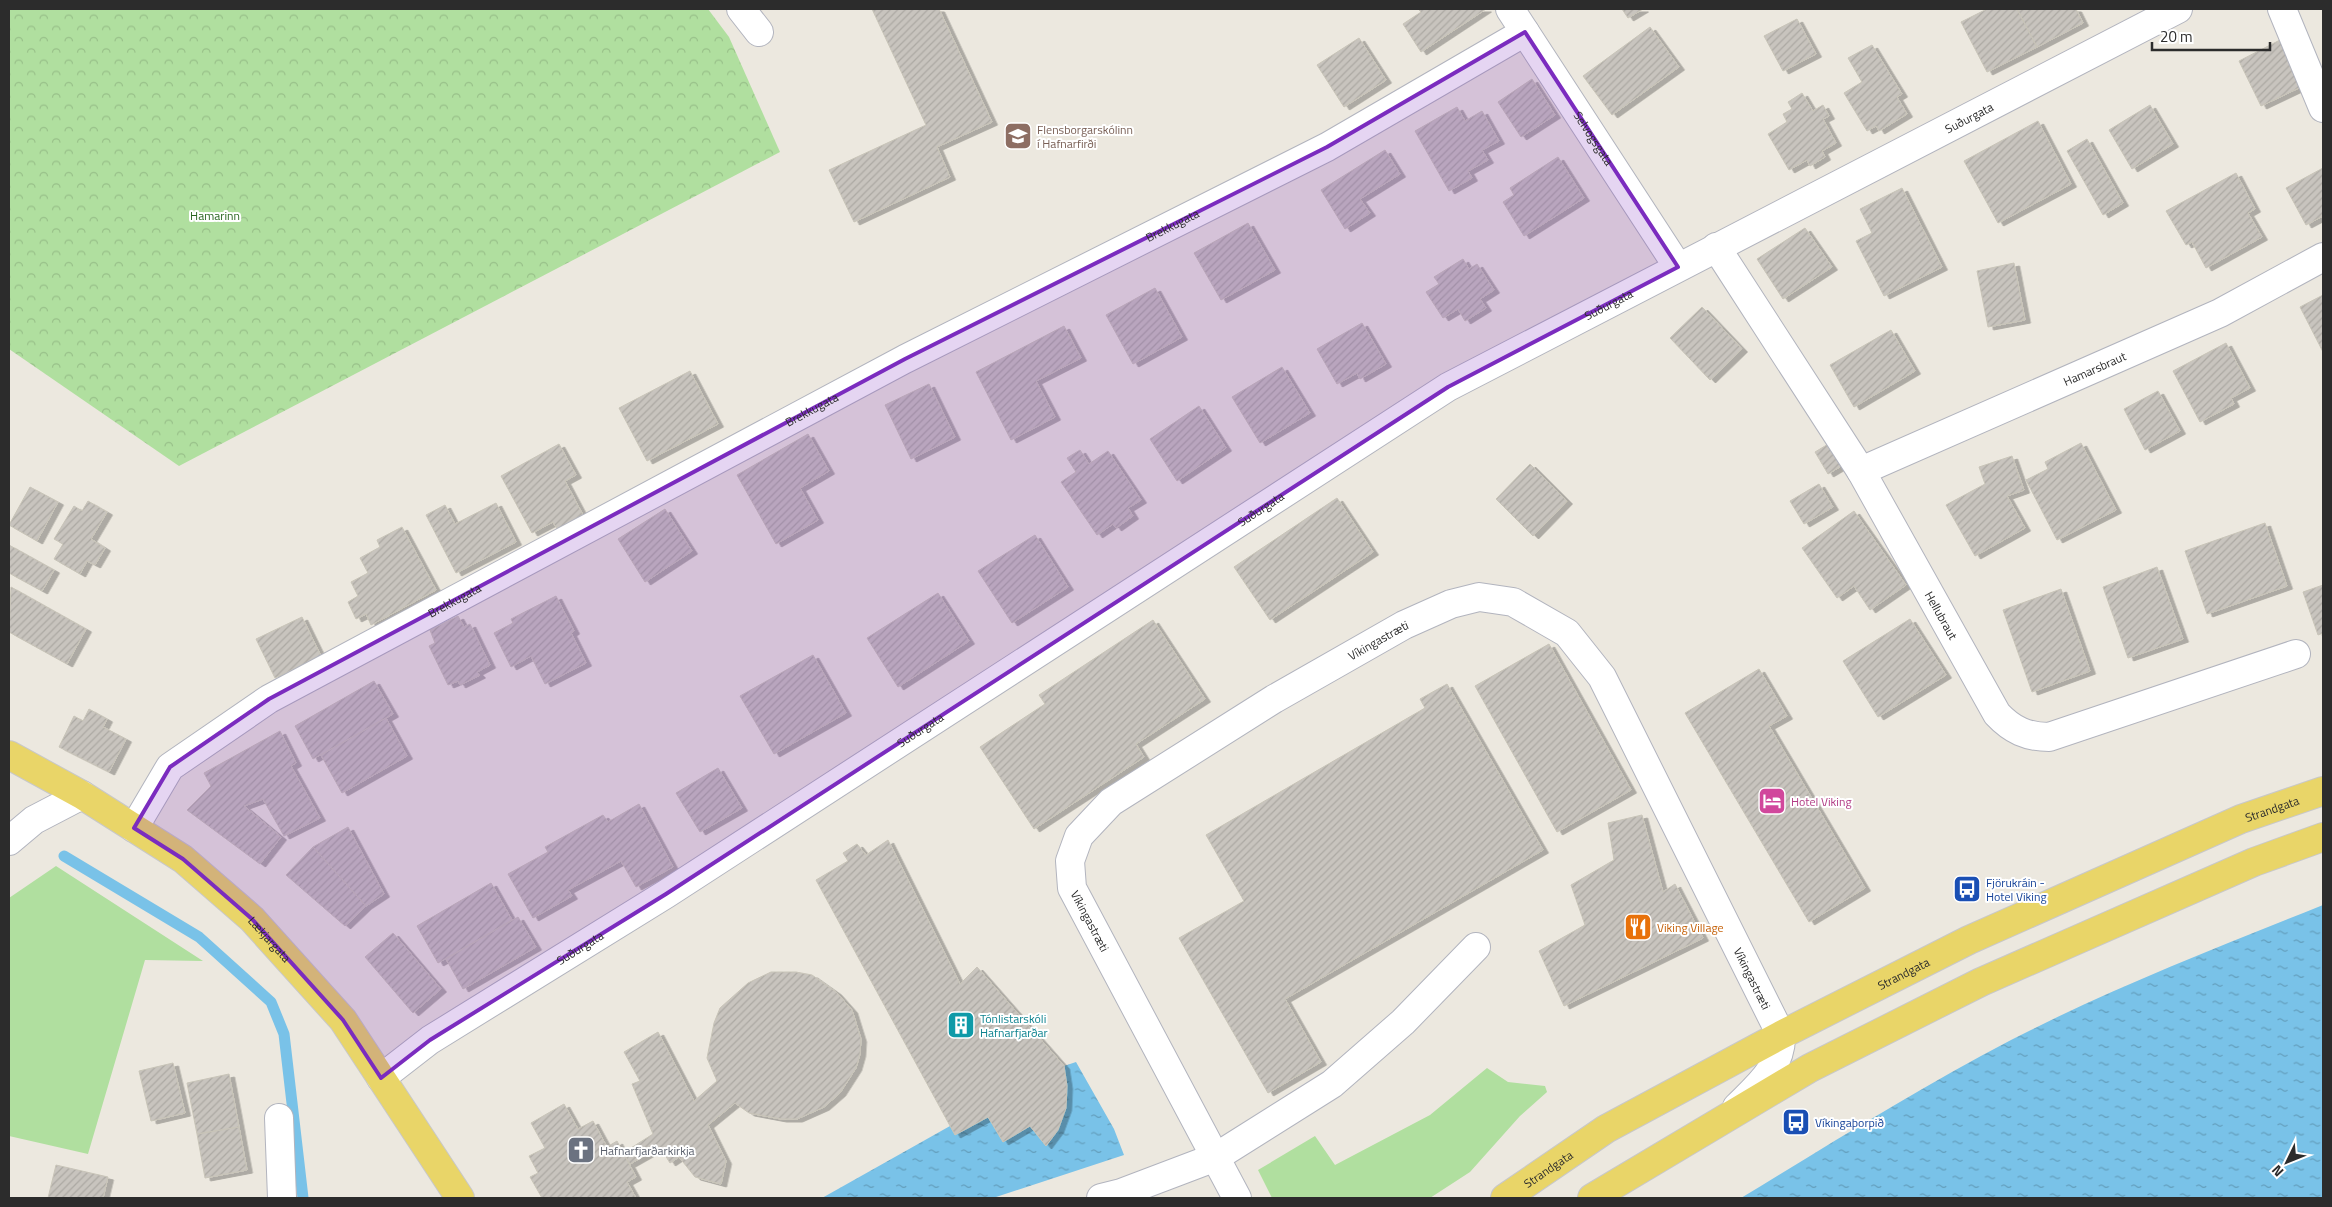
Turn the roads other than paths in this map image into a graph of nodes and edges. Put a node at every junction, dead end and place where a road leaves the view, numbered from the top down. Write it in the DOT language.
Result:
graph roads {
  1 [pos="741,9"];
  2 [pos="1510,9"];
  3 [pos="2178,9"];
  4 [pos="2282,9"];
  5 [pos="759,32"];
  6 [pos="1525,32"];
  7 [pos="2323,108"];
  8 [pos="1716,247"];
  9 [pos="2323,257"];
  10 [pos="1678,267"];
  11 [pos="1861,471"];
  12 [pos="2296,654"];
  13 [pos="9,755"];
  14 [pos="2323,791"];
  15 [pos="82,795"];
  16 [pos="134,828"];
  17 [pos="2323,837"];
  18 [pos="9,841"];
  19 [pos="1476,947"];
  20 [pos="1782,1035"];
  21 [pos="382,1078"];
  22 [pos="1730,1115"];
  23 [pos="279,1118"];
  24 [pos="1216,1157"];
  25 [pos="1114,1197"];
  26 [pos="282,1198"];
  27 [pos="460,1198"];
  28 [pos="1237,1198"];
  29 [pos="1505,1198"];
  30 [pos="1592,1198"];
  1 -- 5 [label="street"];
  2 -- 6 [label="street, Selvogsgata"];
  3 -- 8 [label="street, Suðurgata"];
  4 -- 7 [label="street"];
  6 -- 10 [label="street, Selvogsgata"];
  6 -- 16 [label="street, Brekkugata"];
  8 -- 10 [label="street, Suðurgata"];
  8 -- 11 [label="street, Hellubraut"];
  9 -- 11 [label="street, Hamarsbraut"];
  10 -- 21 [label="street, Suðurgata"];
  11 -- 12 [label="street, Hellubraut"];
  13 -- 15 [label="main road, Lækjargata"];
  14 -- 20 [label="main road, Strandgata"];
  15 -- 16 [label="main road, Lækjargata"];
  15 -- 18 [label="street"];
  16 -- 21 [label="main road, Lækjargata"];
  17 -- 22 [label="main road"];
  19 -- 24 [label="street"];
  20 -- 22 [label="street"];
  20 -- 24 [label="street, Víkingastræti"];
  20 -- 29 [label="main road, Strandgata"];
  21 -- 27 [label="main road, Lækjargata"];
  22 -- 30 [label="main road"];
  23 -- 26 [label="street"];
  24 -- 25 [label="street"];
  24 -- 28 [label="street, Víkingastræti"];
}
